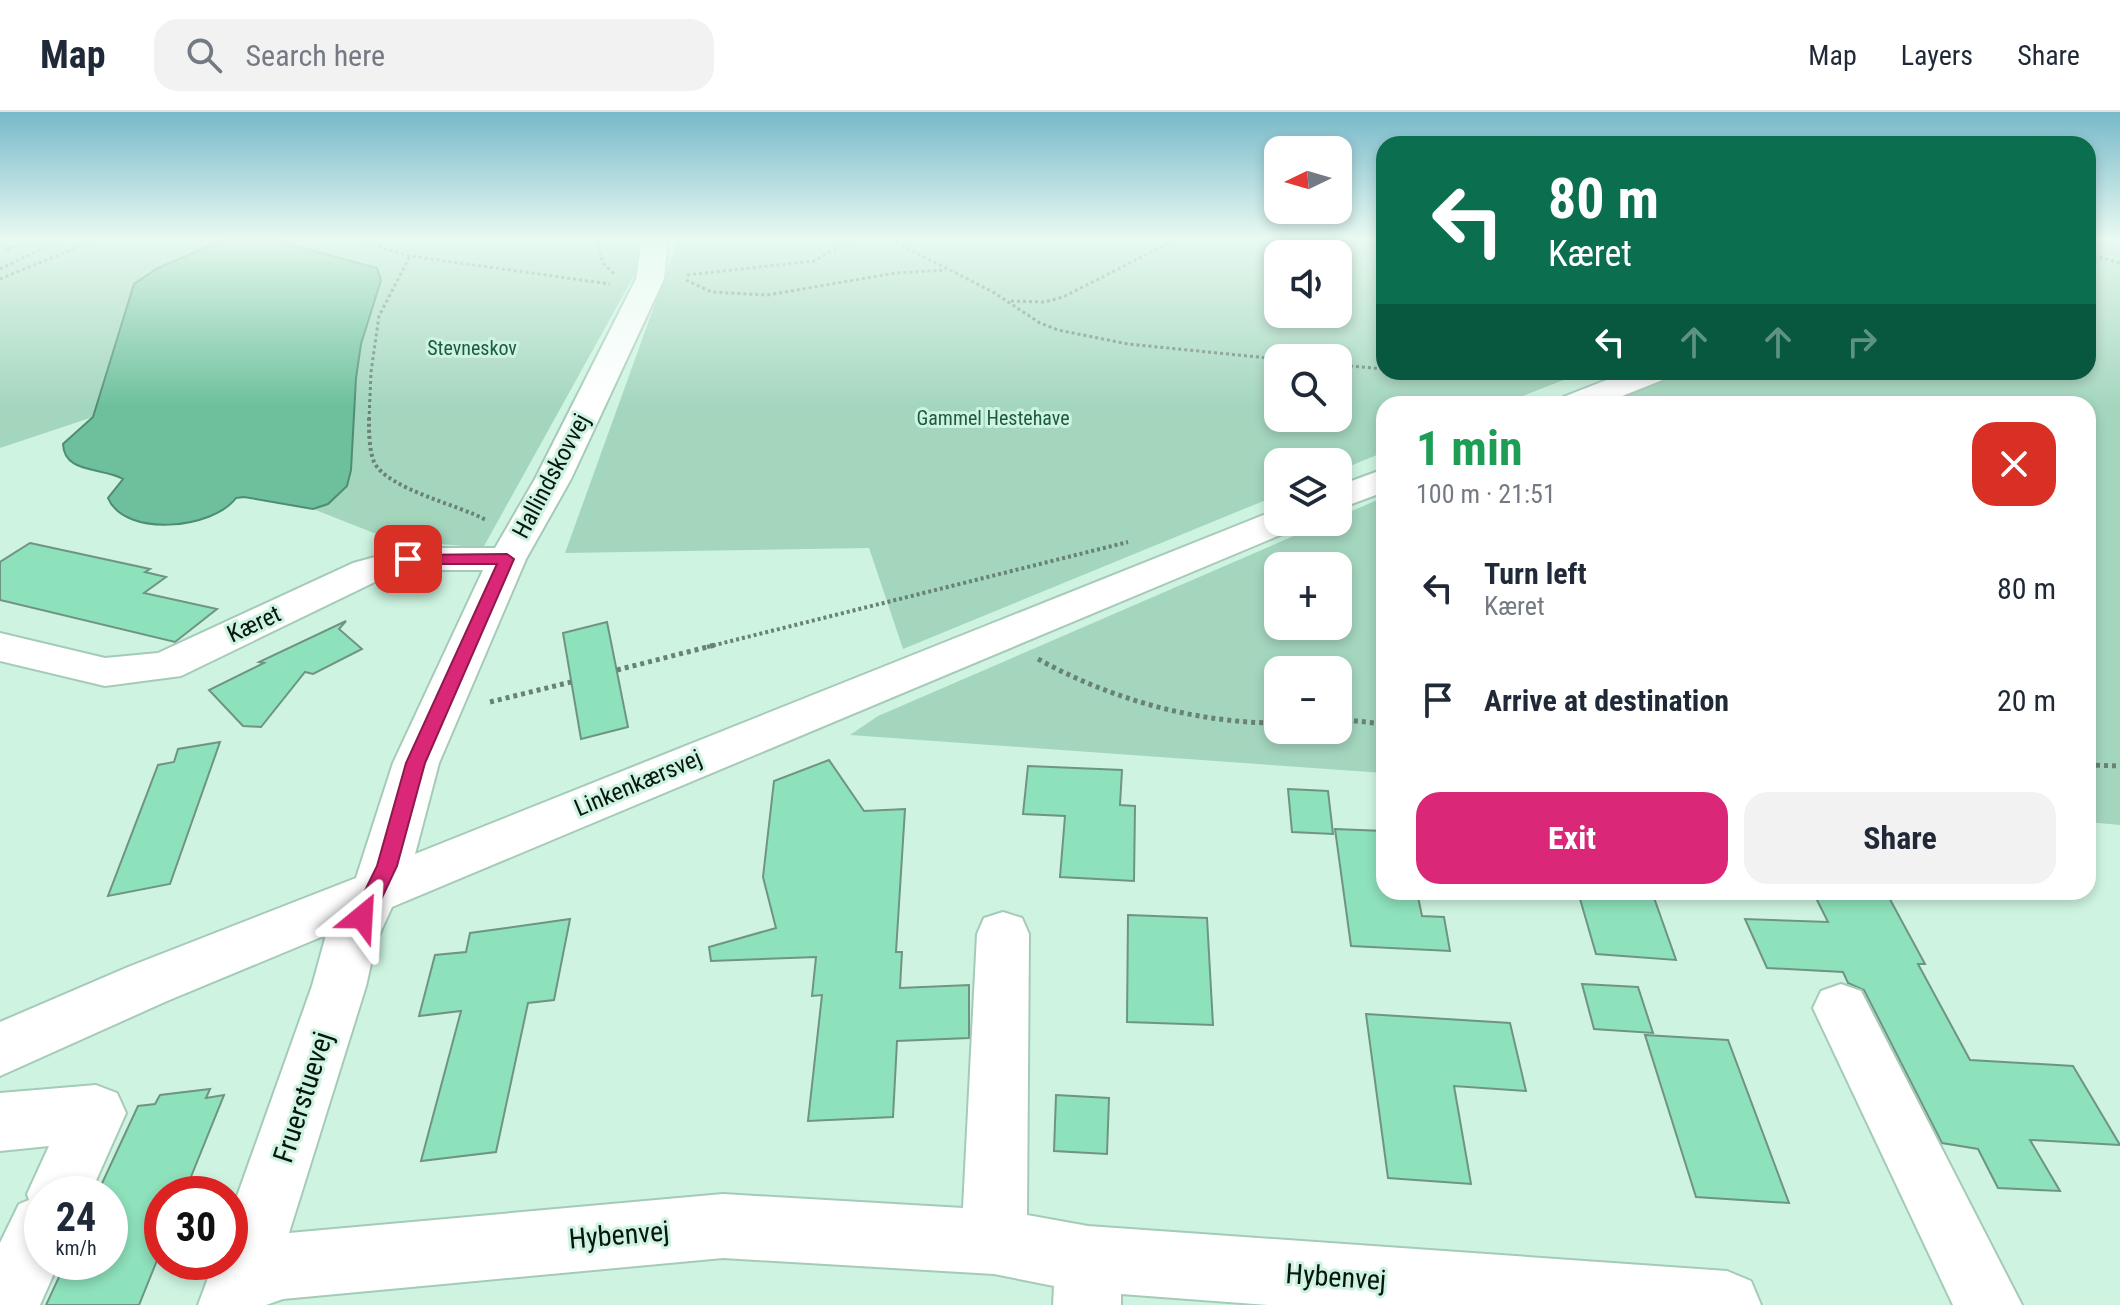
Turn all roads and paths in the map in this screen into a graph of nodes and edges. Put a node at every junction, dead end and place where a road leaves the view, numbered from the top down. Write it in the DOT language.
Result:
graph roads {
  1 [pos="389,296"];
  2 [pos="654,296"];
  3 [pos="998,296"];
  4 [pos="1066,296"];
  5 [pos="1008,301"];
  6 [pos="1264,358"];
  7 [pos="1352,366"];
  8 [pos="1376,368"];
  9 [pos="1634,380"];
  10 [pos="1594,396"];
  11 [pos="1376,483"];
  12 [pos="1352,493"];
  13 [pos="1264,528"];
  14 [pos="1134,540"];
  15 [pos="494,559"];
  16 [pos="998,635"];
  17 [pos="0,647"];
  18 [pos="617,670"];
  19 [pos="571,682"];
  20 [pos="442,709"];
  21 [pos="1352,721"];
  22 [pos="1376,723"];
  23 [pos="1264,724"];
  24 [pos="2096,765"];
  25 [pos="2120,766"];
  26 [pos="376,892"];
  27 [pos="1003,934"];
  28 [pos="1841,1008"];
  29 [pos="0,1050"];
  30 [pos="0,1122"];
  31 [pos="66,1176"];
  32 [pos="994,1242"];
  33 [pos="24,1265"];
  34 [pos="1088,1282"];
  35 [pos="238,1289"];
  36 [pos="5,1305"];
  37 [pos="1727,1305"];
  38 [pos="1988,1305"];
  1 -- 15 [label="path"];
  2 -- 15 [label="street, Hallindskovvej"];
  3 -- 5 [label="path"];
  4 -- 5 [label="path"];
  5 -- 6 [label="path"];
  7 -- 8 [label="path"];
  9 -- 10 [label="street"];
  11 -- 12 [label="street"];
  13 -- 16 [label="street, Linkenkærsvej"];
  14 -- 18 [label="path"];
  15 -- 17 [label="street, Kæret"];
  15 -- 20 [label="street, Hallindskovvej"];
  16 -- 23 [label="path"];
  16 -- 26 [label="street, Linkenkærsvej"];
  19 -- 20 [label="path"];
  20 -- 26 [label="street, Hallindskovvej"];
  21 -- 22 [label="path"];
  24 -- 25 [label="path"];
  26 -- 29 [label="street, Linkenkærsvej"];
  26 -- 35 [label="street, Fruerstuevej"];
  27 -- 32 [label="street"];
  28 -- 38 [label="street"];
  30 -- 31 [label="street"];
  32 -- 34 [label="street, Hybenvej"];
  32 -- 35 [label="street, Hybenvej"];
  33 -- 36 [label="street"];
  34 -- 37 [label="street, Hybenvej"];
}
